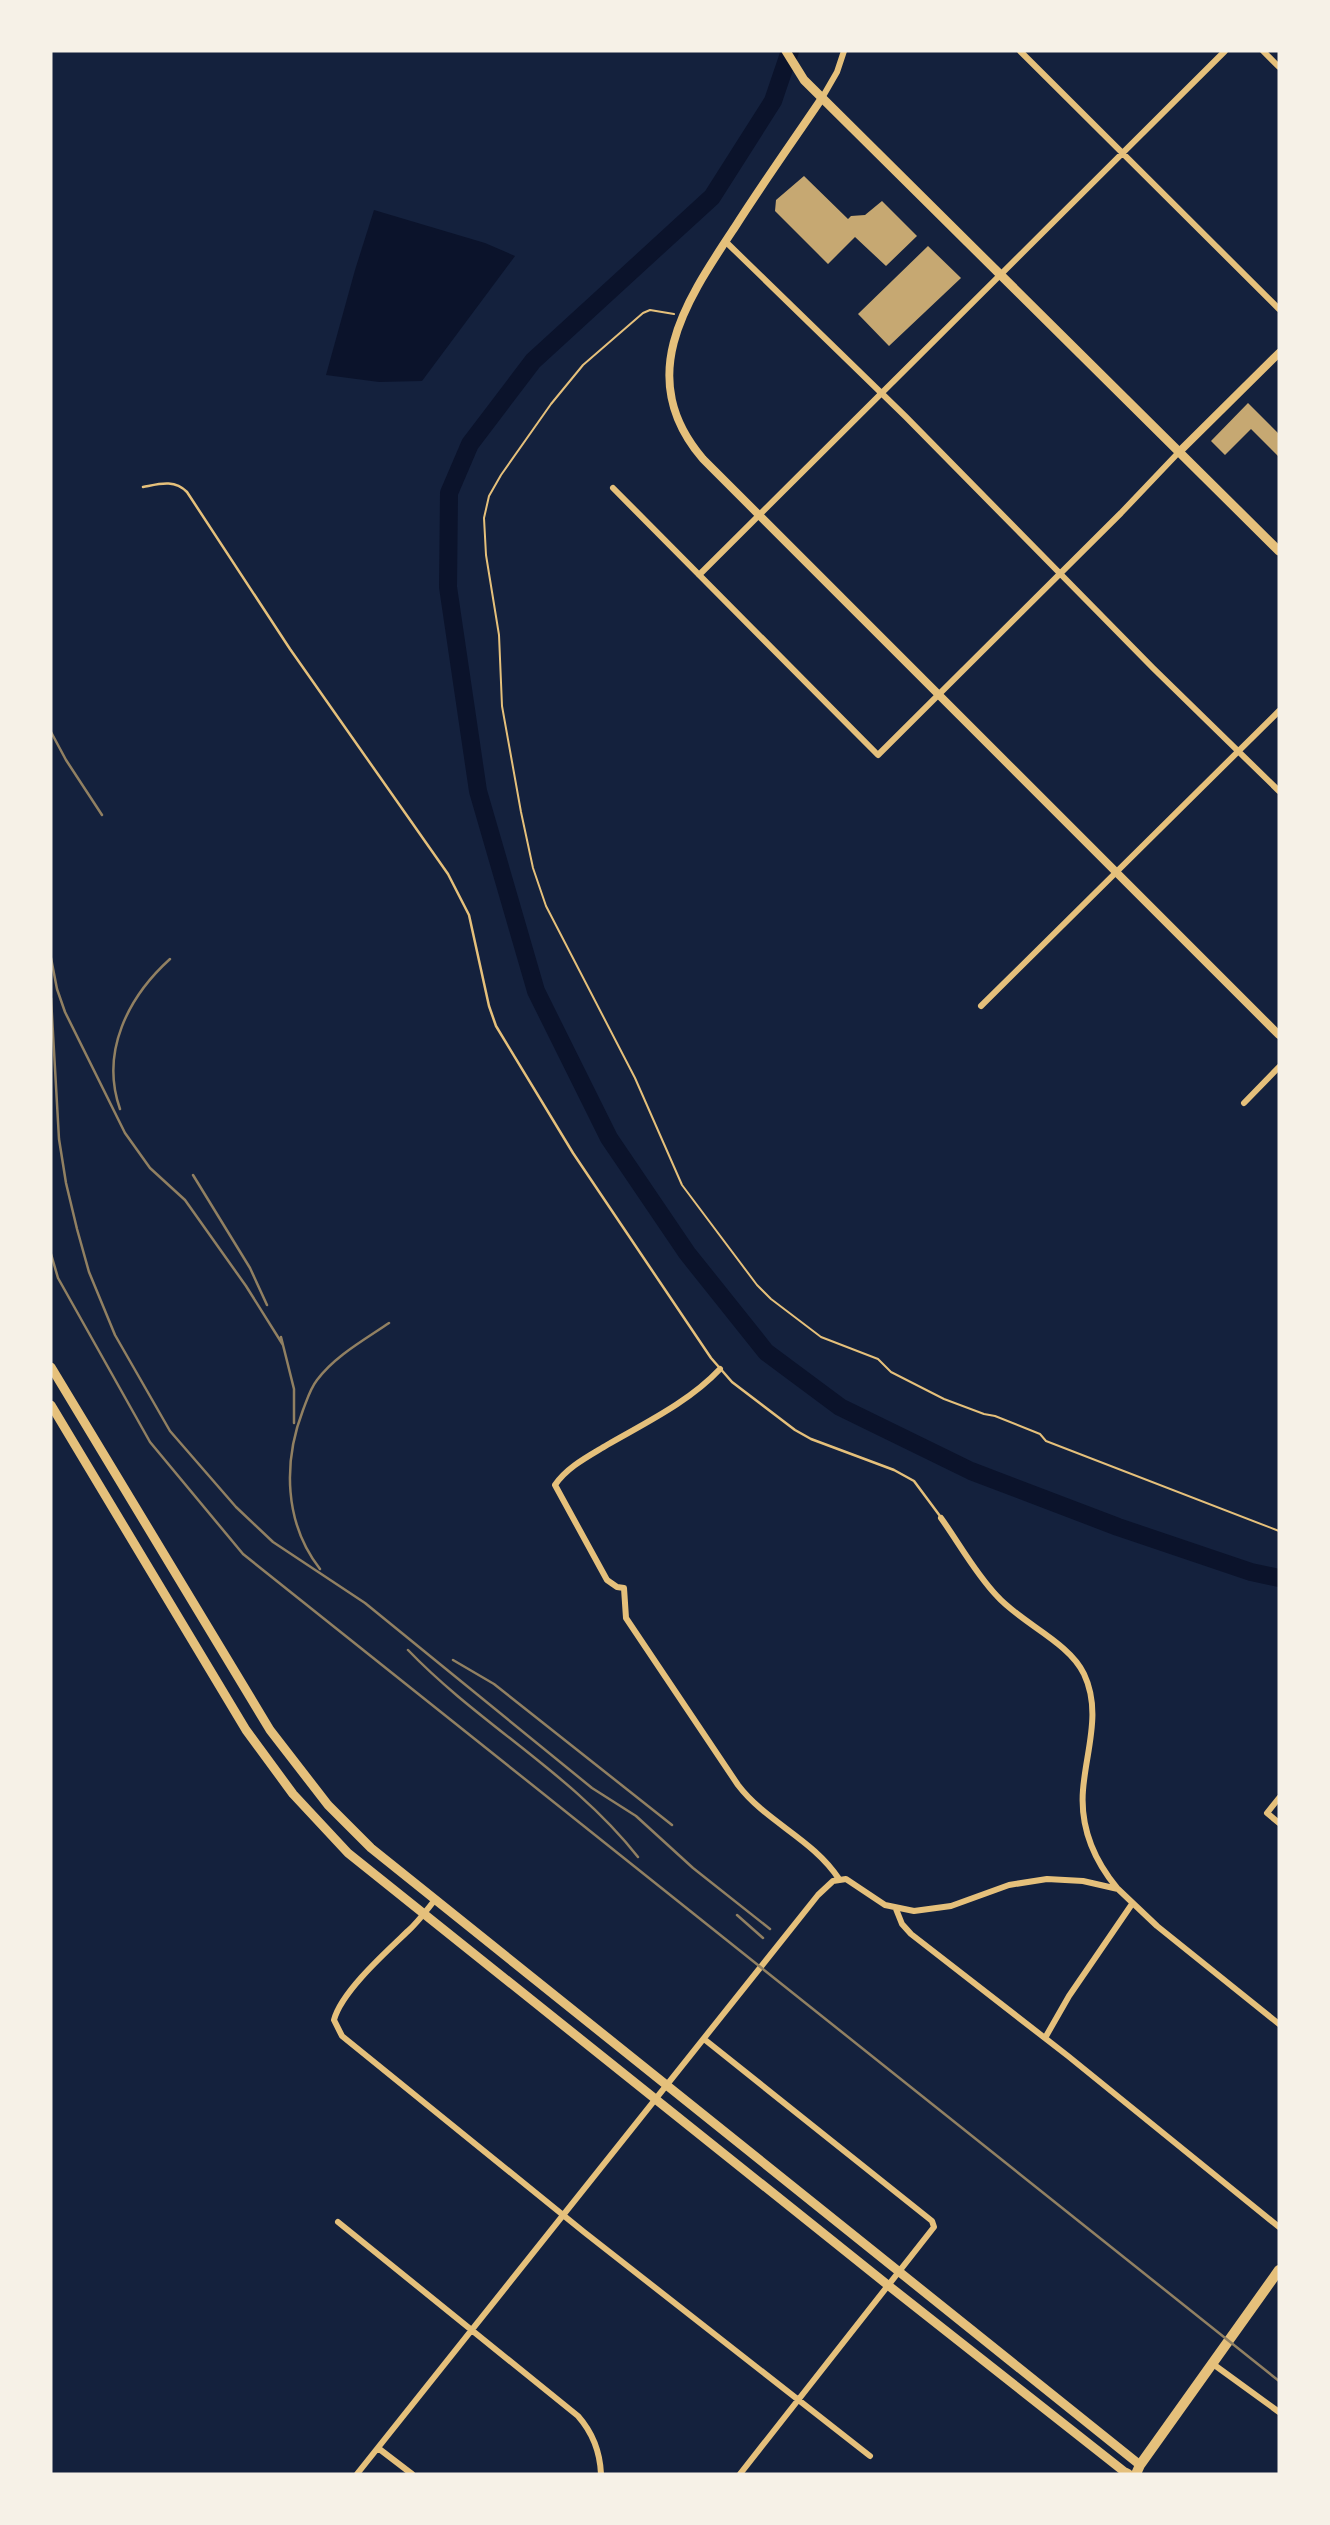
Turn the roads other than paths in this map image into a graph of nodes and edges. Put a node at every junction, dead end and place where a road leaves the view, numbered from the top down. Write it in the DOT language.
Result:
graph roads {
  1 [pos="786,51"];
  2 [pos="844,51"];
  3 [pos="1020,51"];
  4 [pos="1225,51"];
  5 [pos="1263,51"];
  6 [pos="1279,67"];
  7 [pos="822,98"];
  8 [pos="1122,153"];
  9 [pos="725,241"];
  10 [pos="1000,274"];
  11 [pos="1279,309"];
  12 [pos="1279,353"];
  13 [pos="881,393"];
  14 [pos="1179,452"];
  15 [pos="143,487"];
  16 [pos="613,488"];
  17 [pos="759,515"];
  18 [pos="1279,551"];
  19 [pos="1060,573"];
  20 [pos="699,575"];
  21 [pos="938,694"];
  22 [pos="1279,711"];
  23 [pos="1239,751"];
  24 [pos="1279,791"];
  25 [pos="1117,873"];
  26 [pos="981,1006"];
  27 [pos="1279,1035"];
  28 [pos="1279,1067"];
  29 [pos="1244,1103"];
  30 [pos="51,1367"];
  31 [pos="720,1369"];
  32 [pos="51,1405"];
  33 [pos="941,1518"];
  34 [pos="1279,1798"];
  35 [pos="1279,1823"];
  36 [pos="839,1879"];
  37 [pos="1118,1889"];
  38 [pos="434,1901"];
  39 [pos="1132,1904"];
  40 [pos="896,1909"];
  41 [pos="422,1914"];
  42 [pos="1279,2024"];
  43 [pos="1045,2038"];
  44 [pos="704,2039"];
  45 [pos="667,2085"];
  46 [pos="656,2099"];
  47 [pos="564,2215"];
  48 [pos="338,2221"];
  49 [pos="1279,2227"];
  50 [pos="1279,2270"];
  51 [pos="900,2272"];
  52 [pos="889,2287"];
  53 [pos="471,2332"];
  54 [pos="1213,2364"];
  55 [pos="798,2399"];
  56 [pos="1279,2412"];
  57 [pos="378,2448"];
  58 [pos="870,2456"];
  59 [pos="1138,2470"];
  60 [pos="357,2474"];
  61 [pos="412,2474"];
  62 [pos="601,2474"];
  63 [pos="740,2474"];
  64 [pos="1126,2474"];
  65 [pos="1150,2474"];
  1 -- 7 [label="main road"];
  2 -- 7 [label="street"];
  3 -- 8 [label="street"];
  4 -- 8 [label="street"];
  5 -- 6 [label="street"];
  7 -- 9 [label="street"];
  7 -- 10 [label="main road"];
  8 -- 10 [label="street"];
  8 -- 11 [label="street"];
  9 -- 13 [label="street"];
  9 -- 17 [label="street"];
  10 -- 13 [label="street"];
  10 -- 14 [label="main road"];
  12 -- 14 [label="street"];
  13 -- 17 [label="street"];
  13 -- 19 [label="street"];
  14 -- 18 [label="main road"];
  14 -- 19 [label="street"];
  15 -- 31 [label="lane"];
  16 -- 20 [label="street"];
  17 -- 20 [label="street"];
  17 -- 21 [label="street"];
  19 -- 21 [label="street"];
  19 -- 23 [label="street"];
  20 -- 21 [label="street"];
  21 -- 25 [label="street"];
  22 -- 23 [label="street"];
  23 -- 24 [label="street"];
  23 -- 25 [label="street"];
  25 -- 26 [label="street"];
  25 -- 27 [label="street"];
  28 -- 29 [label="street"];
  30 -- 38 [label="main road"];
  31 -- 33 [label="lane"];
  31 -- 36 [label="street"];
  32 -- 41 [label="main road"];
  33 -- 37 [label="street"];
  34 -- 35 [label="street"];
  36 -- 40 [label="street"];
  36 -- 44 [label="street"];
  37 -- 39 [label="street"];
  37 -- 40 [label="street"];
  38 -- 41 [label="street"];
  38 -- 45 [label="main road"];
  39 -- 42 [label="street"];
  39 -- 43 [label="street"];
  40 -- 43 [label="street"];
  41 -- 46 [label="main road"];
  41 -- 47 [label="street"];
  43 -- 49 [label="street"];
  44 -- 45 [label="street"];
  44 -- 51 [label="street"];
  45 -- 46 [label="street"];
  45 -- 51 [label="main road"];
  46 -- 47 [label="street"];
  46 -- 52 [label="main road"];
  47 -- 53 [label="street"];
  47 -- 55 [label="street"];
  48 -- 53 [label="street"];
  50 -- 54 [label="main road"];
  51 -- 52 [label="street"];
  51 -- 59 [label="main road"];
  52 -- 55 [label="street"];
  52 -- 64 [label="main road"];
  53 -- 57 [label="street"];
  53 -- 62 [label="street"];
  54 -- 56 [label="street"];
  54 -- 59 [label="main road"];
  55 -- 58 [label="street"];
  55 -- 63 [label="street"];
  57 -- 60 [label="street"];
  57 -- 61 [label="street"];
  59 -- 64 [label="main road"];
  59 -- 65 [label="main road"];
}
